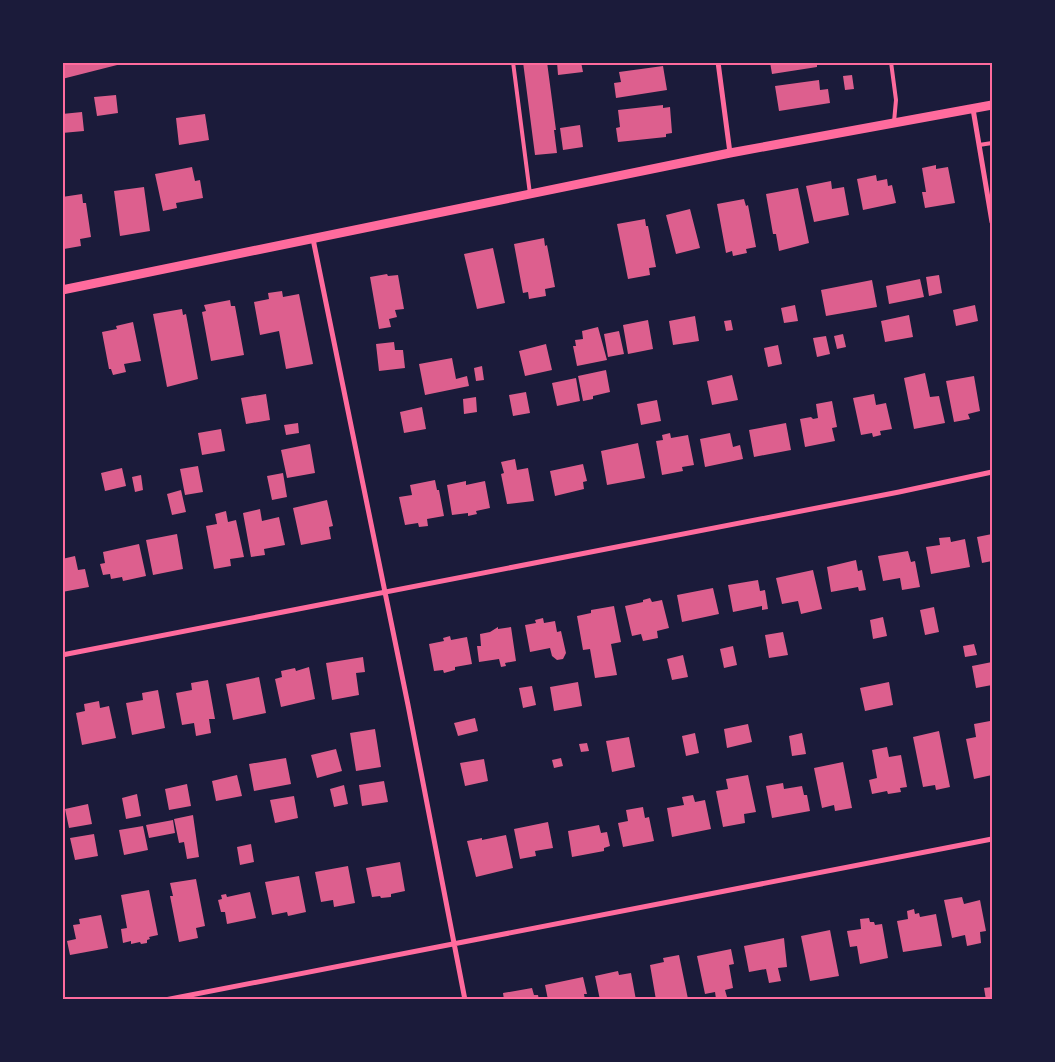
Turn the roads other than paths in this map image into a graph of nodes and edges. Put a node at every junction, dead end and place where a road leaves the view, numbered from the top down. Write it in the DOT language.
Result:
graph roads {
  1 [pos="513,62"];
  2 [pos="718,62"];
  3 [pos="891,62"];
  4 [pos="992,105"];
  5 [pos="973,109"];
  6 [pos="894,122"];
  7 [pos="992,143"];
  8 [pos="979,145"];
  9 [pos="730,153"];
  10 [pos="530,194"];
  11 [pos="992,222"];
  12 [pos="313,239"];
  13 [pos="62,290"];
  14 [pos="992,472"];
  15 [pos="384,591"];
  16 [pos="62,655"];
  17 [pos="992,839"];
  18 [pos="454,943"];
  19 [pos="165,1000"];
  20 [pos="465,1000"];
  1 -- 10 [label="lane"];
  2 -- 9 [label="street"];
  3 -- 6 [label="lane"];
  4 -- 5 [label="street"];
  5 -- 6 [label="street"];
  5 -- 8 [label="street"];
  6 -- 9 [label="street"];
  7 -- 8 [label="lane"];
  8 -- 11 [label="street"];
  9 -- 10 [label="street"];
  10 -- 12 [label="street"];
  12 -- 13 [label="street"];
  12 -- 15 [label="street"];
  14 -- 15 [label="street"];
  15 -- 16 [label="street"];
  15 -- 18 [label="street"];
  17 -- 18 [label="street"];
  18 -- 19 [label="street"];
  18 -- 20 [label="street"];
}
